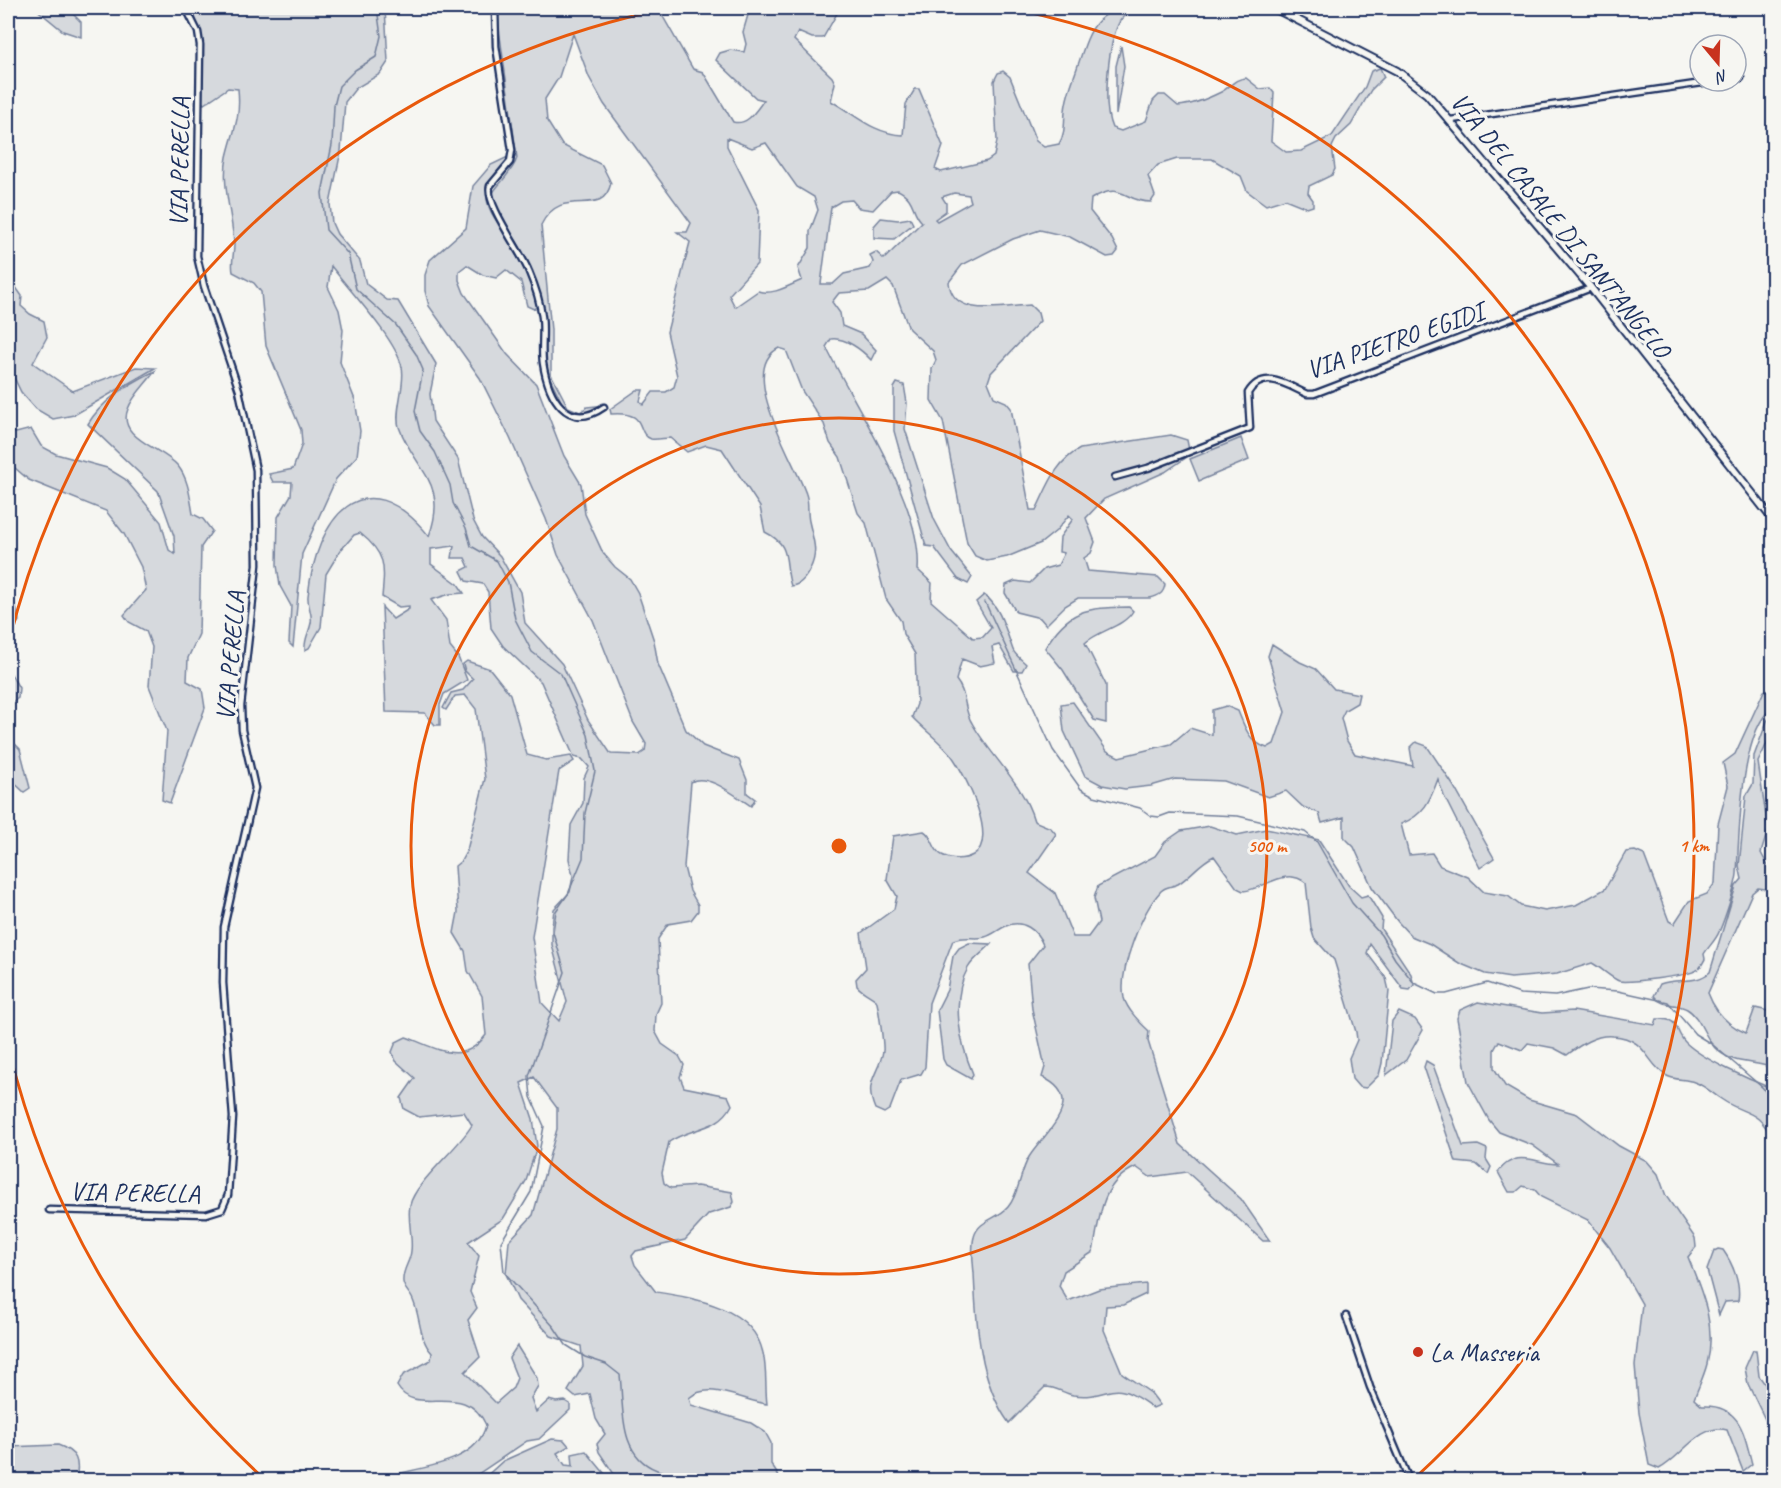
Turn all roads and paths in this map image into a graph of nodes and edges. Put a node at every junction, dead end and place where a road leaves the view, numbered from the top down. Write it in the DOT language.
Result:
graph roads {
  1 [pos="186,8"];
  2 [pos="495,8"];
  3 [pos="1274,8"];
  4 [pos="1688,85"];
  5 [pos="1451,120"];
  6 [pos="1591,288"];
  7 [pos="604,408"];
  8 [pos="1115,477"];
  9 [pos="1773,521"];
  10 [pos="49,1210"];
  11 [pos="1346,1316"];
  12 [pos="1409,1480"];
  1 -- 10 [label="street, VIA PERELLA"];
  2 -- 7 [label="street"];
  3 -- 5 [label="main road, VIA DEL CASALE DI SANT'ANGELO"];
  4 -- 5 [label="street"];
  5 -- 6 [label="main road, VIA DEL CASALE DI SANT'ANGELO"];
  6 -- 8 [label="street, VIA PIETRO EGIDI"];
  6 -- 9 [label="main road, VIA DEL CASALE DI SANT'ANGELO"];
  11 -- 12 [label="street"];
}
